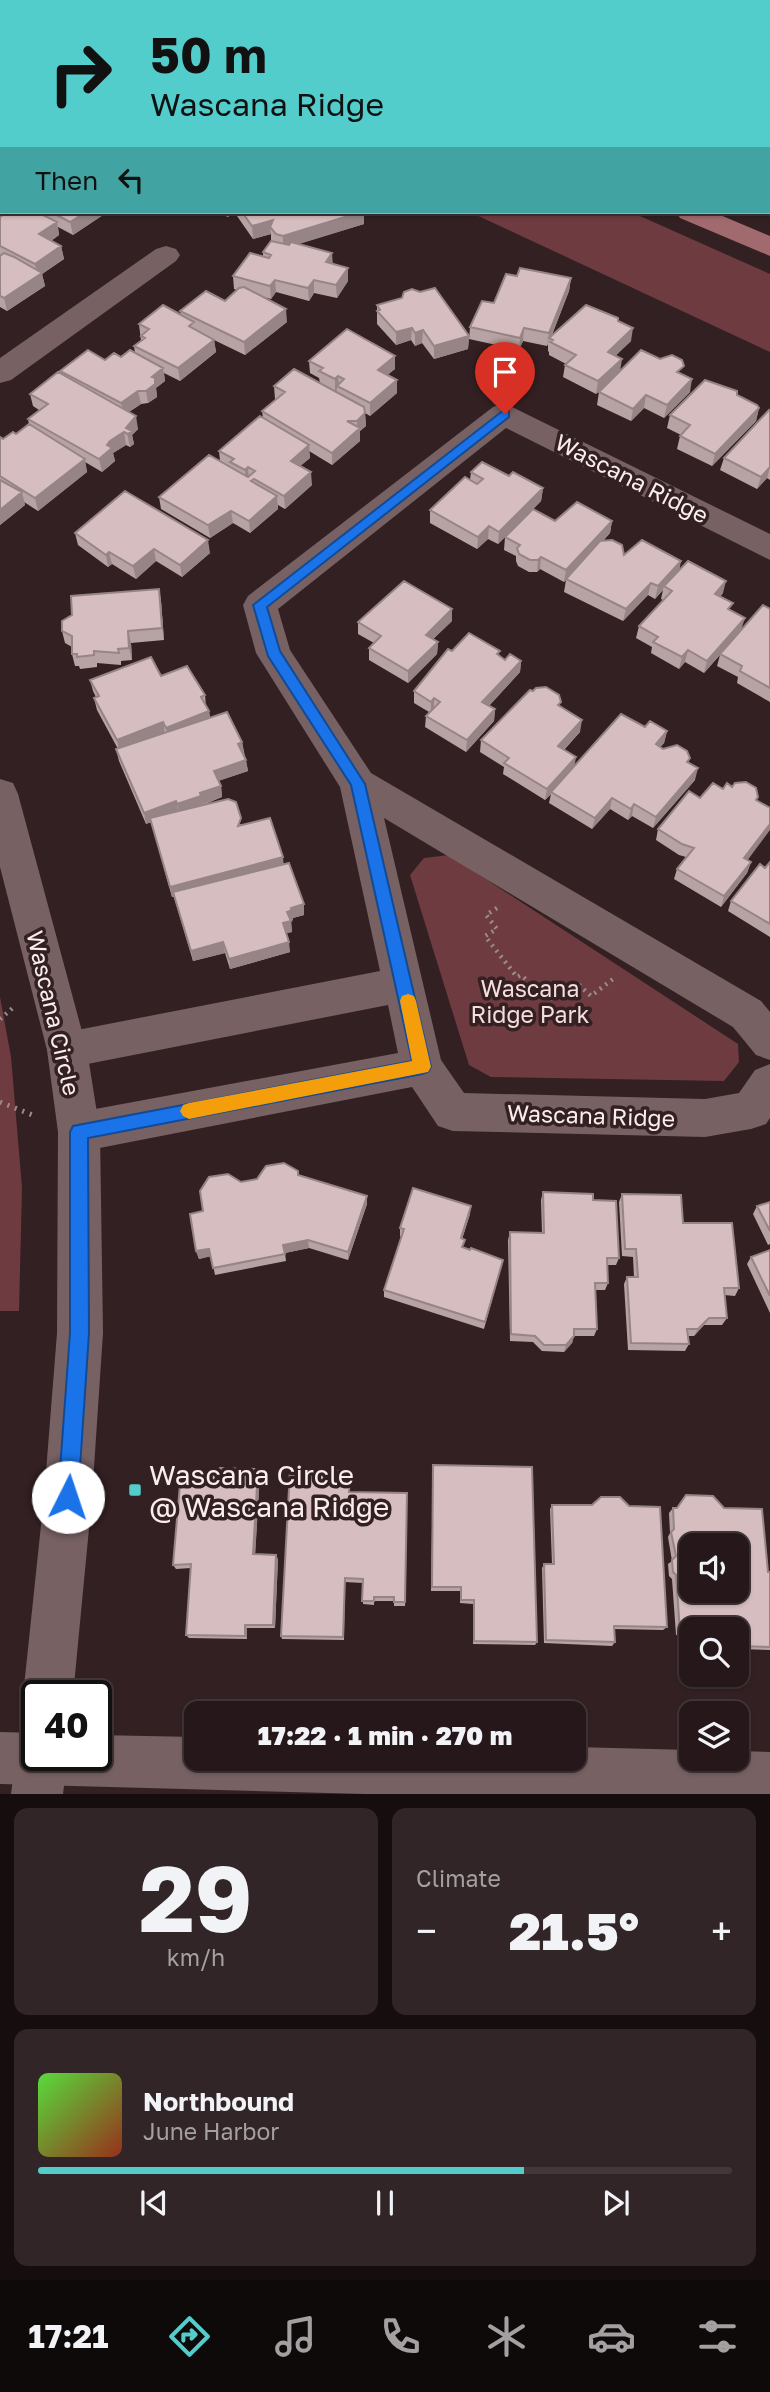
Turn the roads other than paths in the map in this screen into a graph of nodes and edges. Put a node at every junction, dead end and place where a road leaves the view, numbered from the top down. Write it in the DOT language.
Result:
graph roads {
  1 [pos="695,214"];
  2 [pos="770,247"];
  3 [pos="166,255"];
  4 [pos="0,373"];
  5 [pos="770,548"];
  6 [pos="358,784"];
  7 [pos="0,794"];
  8 [pos="404,984"];
  9 [pos="770,1042"];
  10 [pos="67,1050"];
  11 [pos="422,1067"];
  12 [pos="770,1083"];
  13 [pos="79,1132"];
  14 [pos="50,1680"];
  15 [pos="112,1768"];
  16 [pos="770,1778"];
  1 -- 2 [label="main road"];
  3 -- 4 [label="street"];
  5 -- 6 [label="street, Wascana Ridge"];
  6 -- 8 [label="street, Wascana Ridge"];
  6 -- 9 [label="street, Wascana Ridge"];
  7 -- 10 [label="street, Wascana Circle"];
  8 -- 10 [label="street"];
  8 -- 11 [label="street, Wascana Ridge"];
  10 -- 13 [label="street, Wascana Circle"];
  11 -- 12 [label="street, Wascana Ridge"];
  11 -- 13 [label="street"];
  13 -- 14 [label="street, Wascana Circle"];
  15 -- 16 [label="street"];
}
